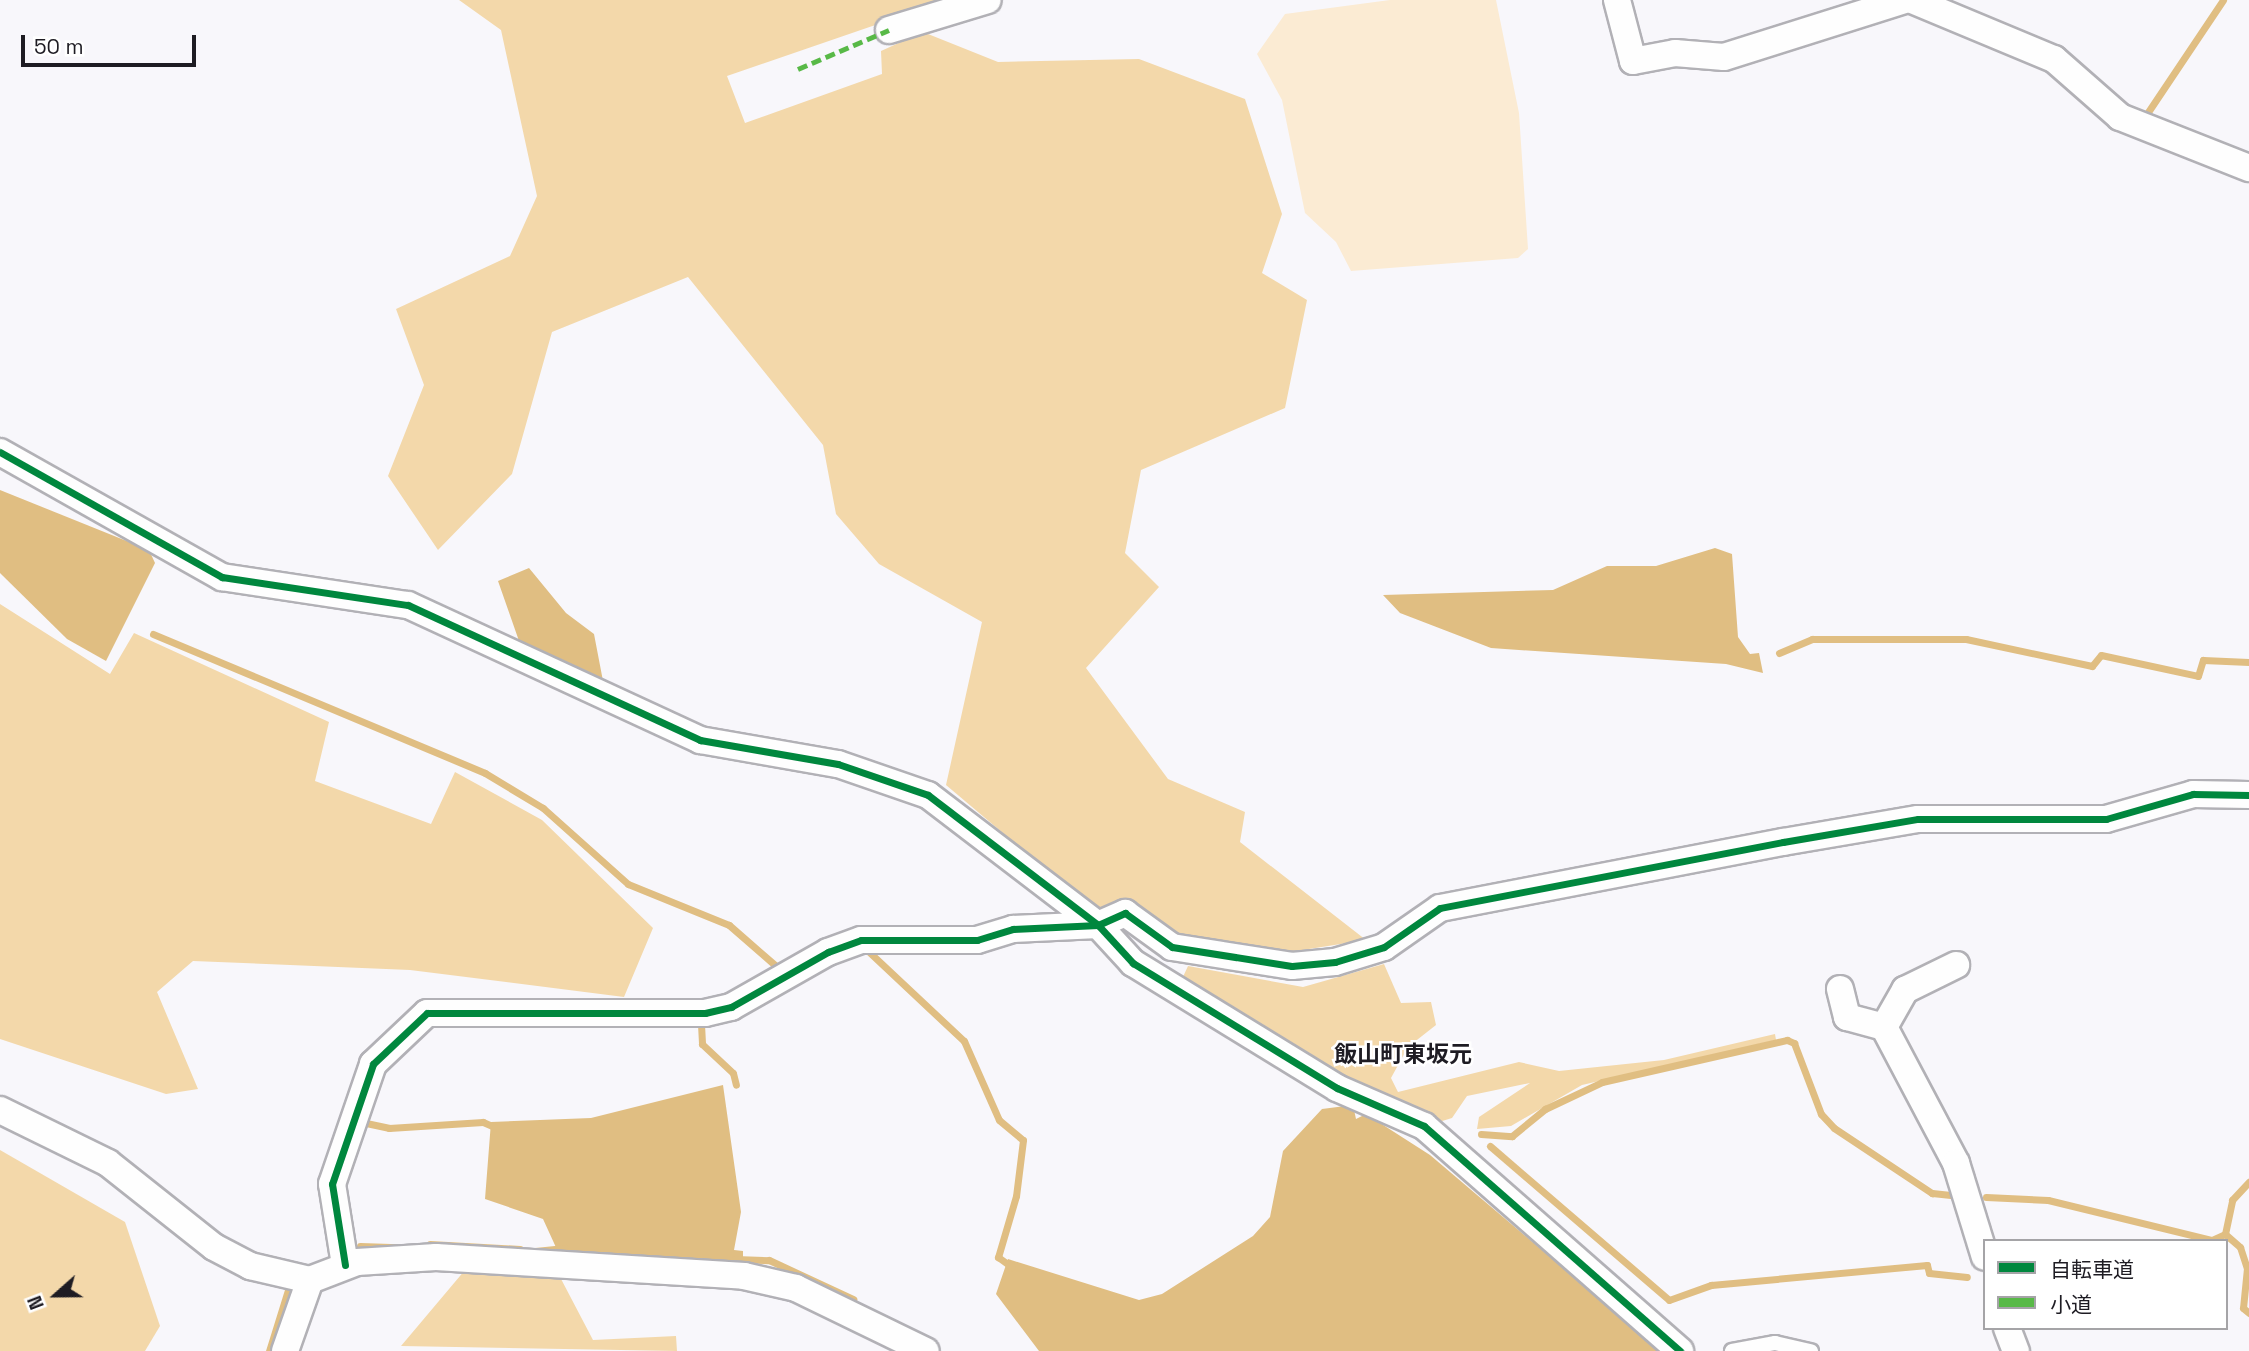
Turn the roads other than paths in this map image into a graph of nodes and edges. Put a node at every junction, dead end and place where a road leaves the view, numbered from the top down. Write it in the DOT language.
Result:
graph roads {
  1 [pos="988,0"];
  2 [pos="1617,0"];
  3 [pos="1905,0"];
  4 [pos="1912,0"];
  5 [pos="889,30"];
  6 [pos="2249,168"];
  7 [pos="0,452"];
  8 [pos="2249,795"];
  9 [pos="1098,925"];
  10 [pos="1956,965"];
  11 [pos="1840,989"];
  12 [pos="1884,1027"];
  13 [pos="0,1110"];
  14 [pos="1983,1251"];
  15 [pos="345,1265"];
  16 [pos="310,1280"];
  17 [pos="2008,1330"];
  18 [pos="285,1351"];
  19 [pos="926,1351"];
  20 [pos="1680,1351"];
  21 [pos="1732,1351"];
  22 [pos="1811,1351"];
  23 [pos="2016,1351"];
  1 -- 5 [label="street"];
  2 -- 3 [label="street"];
  4 -- 6 [label="street"];
  7 -- 9 [label="street"];
  8 -- 9 [label="street"];
  9 -- 15 [label="street"];
  9 -- 20 [label="street"];
  10 -- 12 [label="street"];
  11 -- 12 [label="street"];
  12 -- 14 [label="street"];
  13 -- 16 [label="street"];
  15 -- 16 [label="street"];
  15 -- 19 [label="street"];
  16 -- 18 [label="street"];
  17 -- 23 [label="street"];
  21 -- 22 [label="lane"];
}
